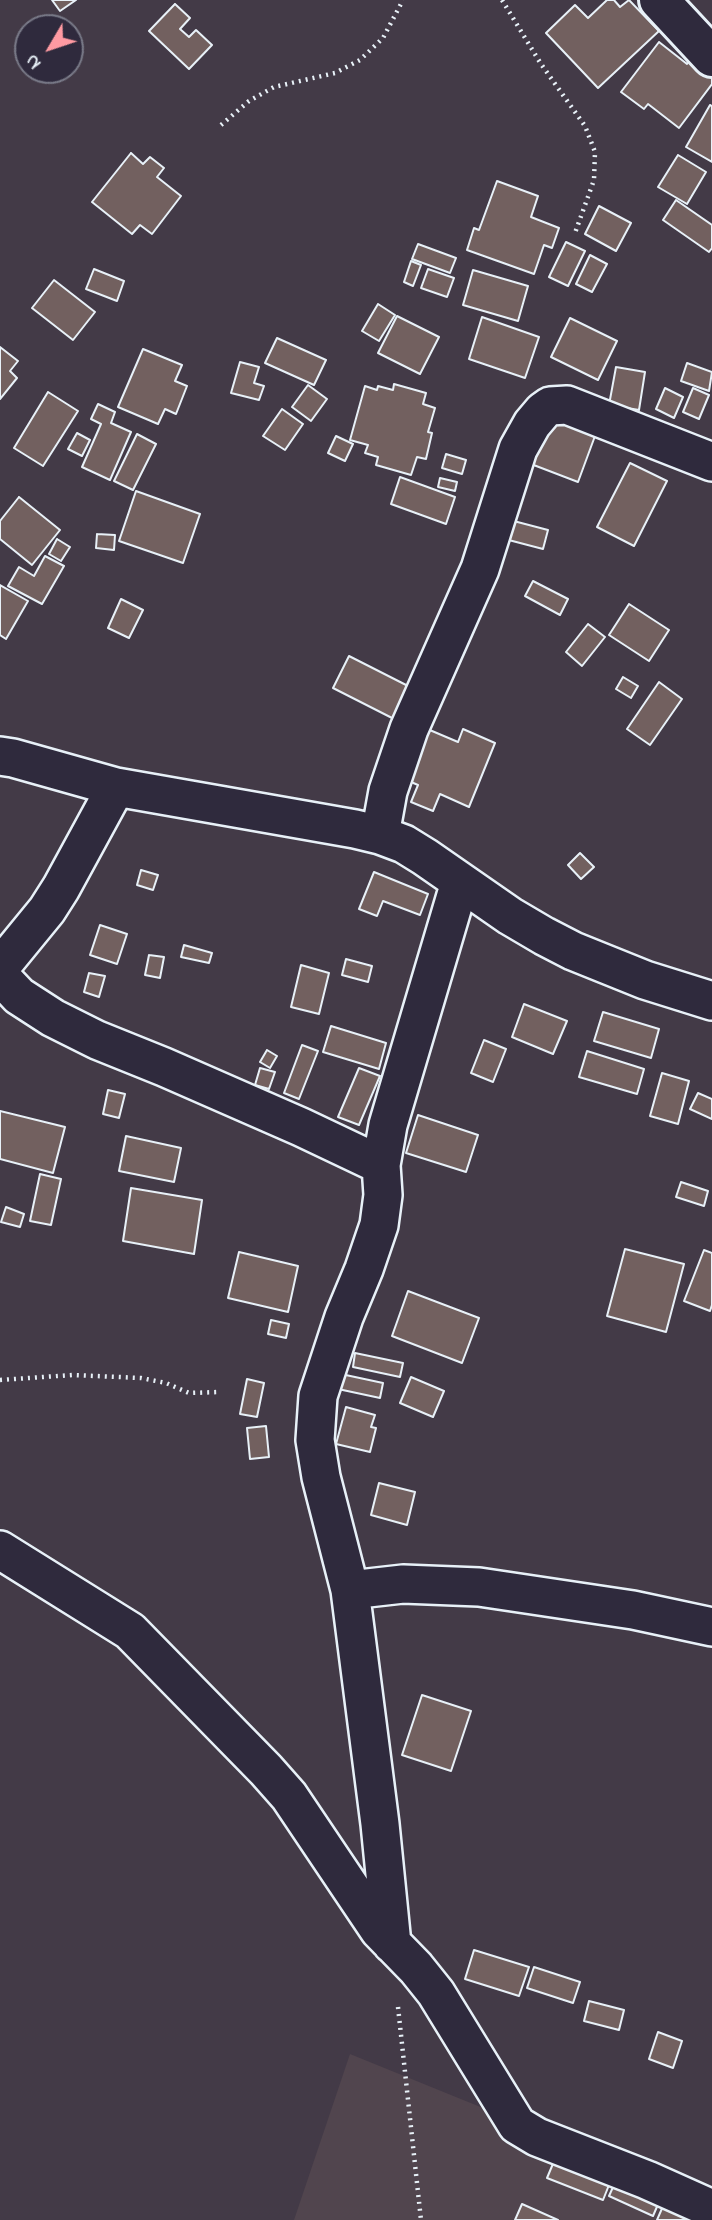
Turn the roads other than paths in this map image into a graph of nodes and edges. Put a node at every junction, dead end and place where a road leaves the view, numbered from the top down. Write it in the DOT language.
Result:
graph roads {
  1 [pos="659,0"];
  2 [pos="712,57"];
  3 [pos="712,462"];
  4 [pos="0,756"];
  5 [pos="116,787"];
  6 [pos="380,835"];
  7 [pos="460,882"];
  8 [pos="0,974"];
  9 [pos="712,1001"];
  10 [pos="382,1165"];
  11 [pos="0,1550"];
  12 [pos="350,1590"];
  13 [pos="712,1627"];
  14 [pos="392,1944"];
  15 [pos="712,2209"];
  1 -- 2 [label="street"];
  3 -- 6 [label="street"];
  4 -- 5 [label="street"];
  5 -- 6 [label="street"];
  5 -- 8 [label="street"];
  6 -- 7 [label="street"];
  7 -- 9 [label="street"];
  7 -- 10 [label="street"];
  8 -- 10 [label="street"];
  10 -- 12 [label="street"];
  11 -- 14 [label="street"];
  12 -- 13 [label="street"];
  12 -- 14 [label="street"];
  14 -- 15 [label="street"];
}
